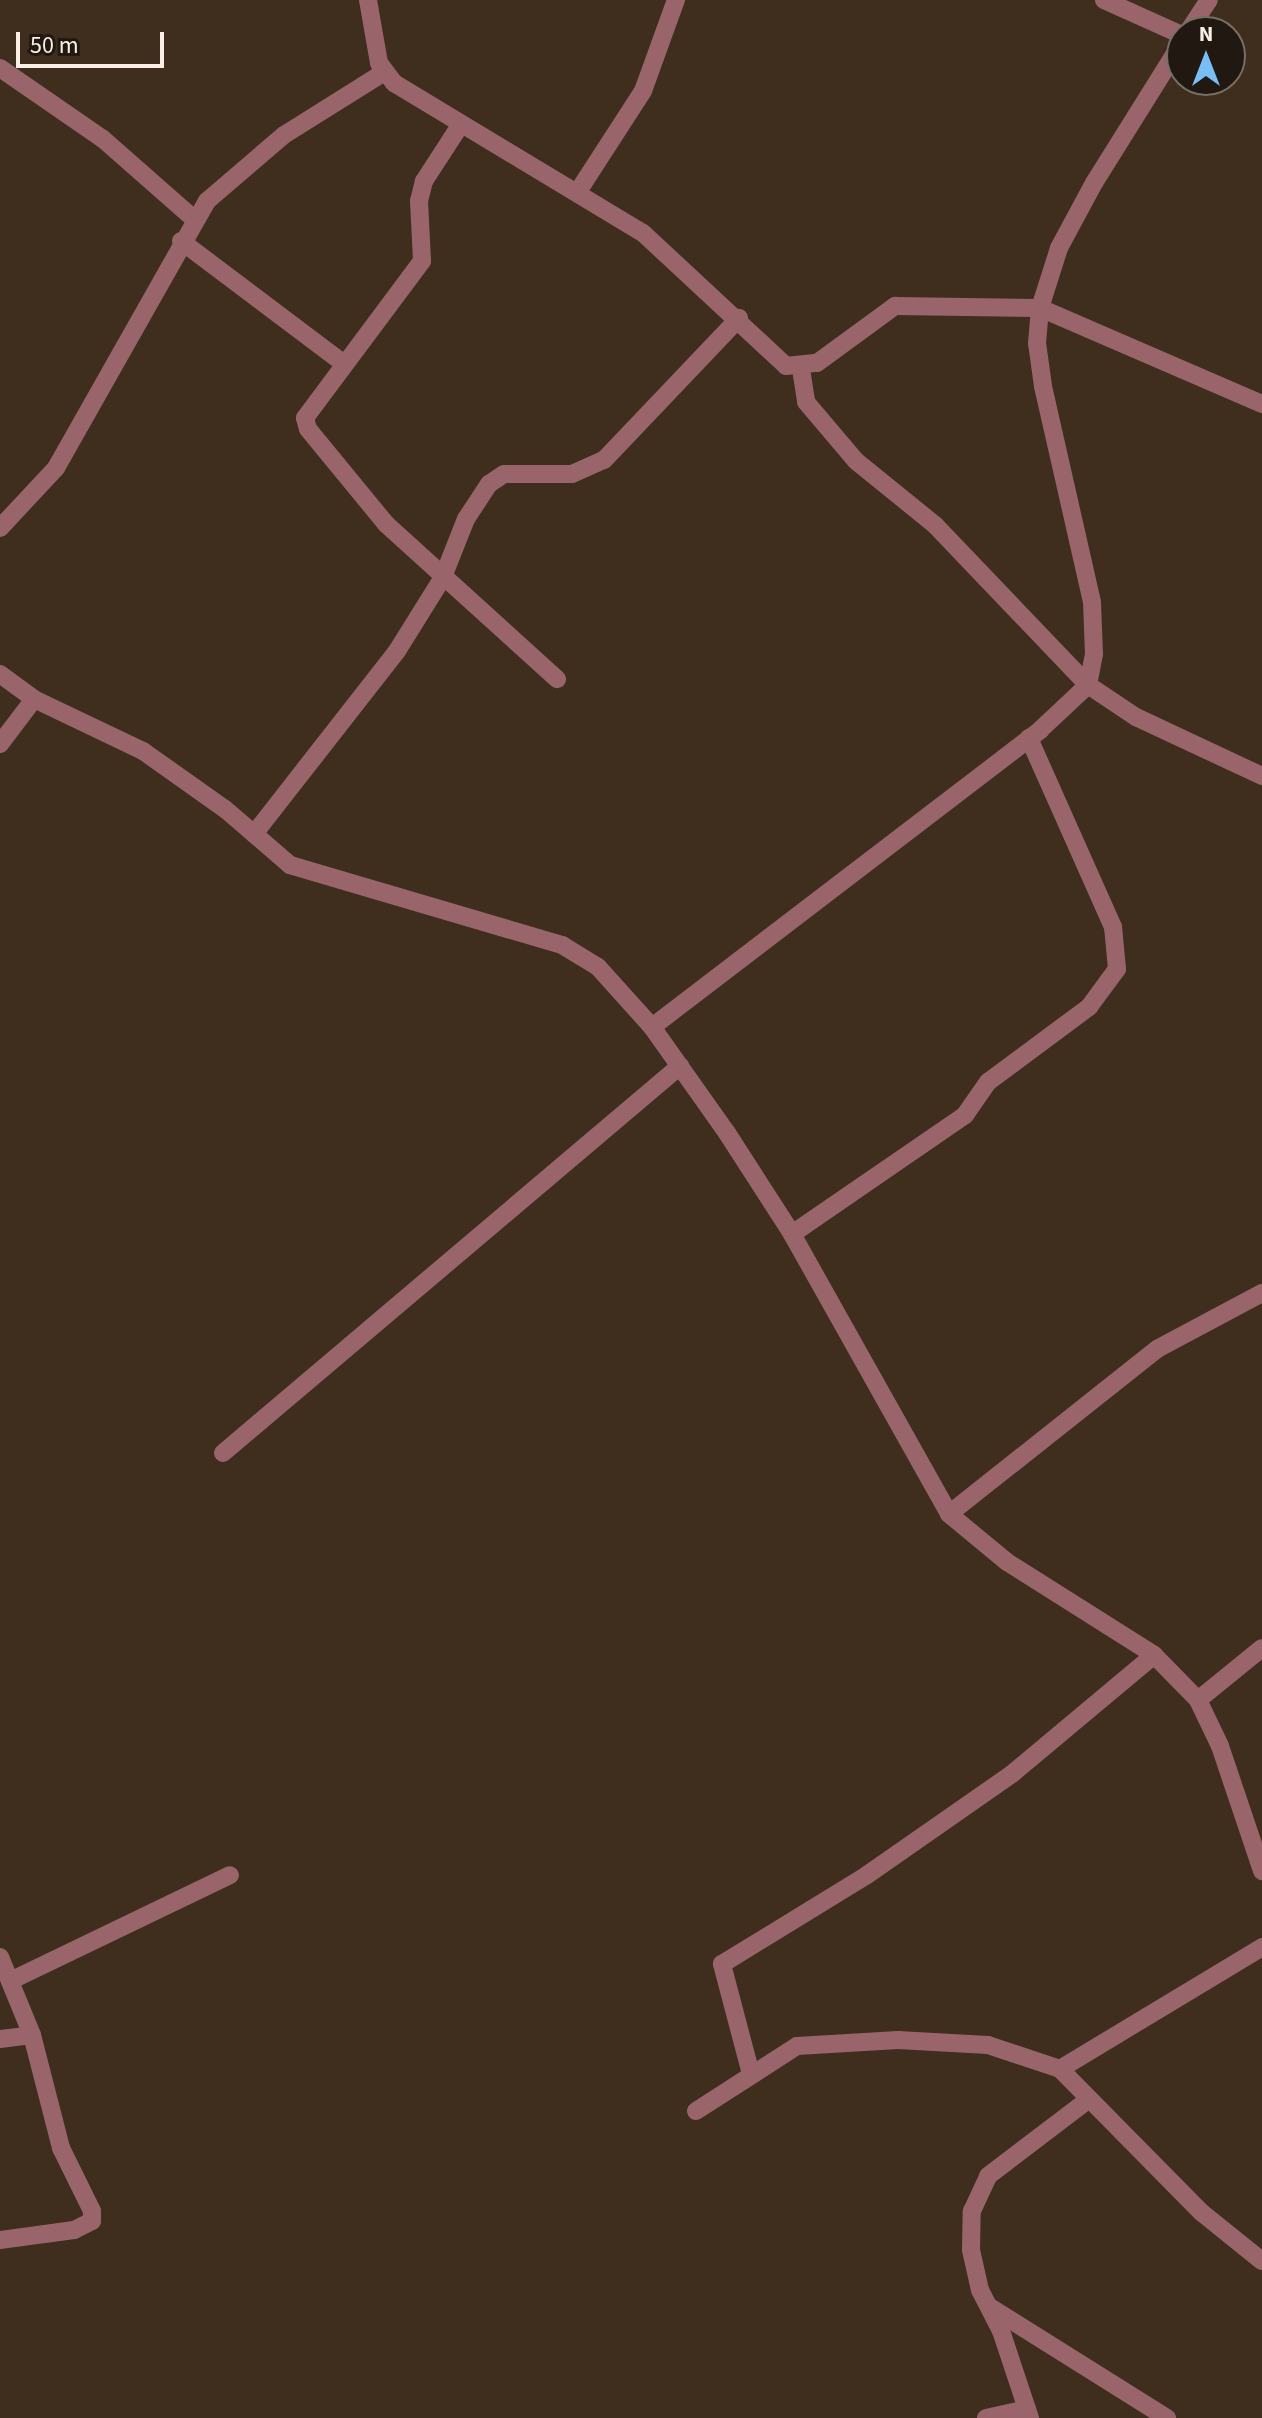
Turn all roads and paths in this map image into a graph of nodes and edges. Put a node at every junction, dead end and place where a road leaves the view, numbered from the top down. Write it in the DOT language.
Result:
graph roads {
  1 [pos="368,0"];
  2 [pos="676,0"];
  3 [pos="1104,0"];
  4 [pos="1166,28"];
  5 [pos="0,68"];
  6 [pos="1166,68"];
  7 [pos="383,73"];
  8 [pos="461,124"];
  9 [pos="577,193"];
  10 [pos="193,218"];
  11 [pos="181,241"];
  12 [pos="1040,308"];
  13 [pos="739,318"];
  14 [pos="343,363"];
  15 [pos="801,369"];
  16 [pos="1262,404"];
  17 [pos="0,528"];
  18 [pos="443,577"];
  19 [pos="0,674"];
  20 [pos="557,679"];
  21 [pos="1088,685"];
  22 [pos="34,699"];
  23 [pos="1029,738"];
  24 [pos="0,744"];
  25 [pos="1262,776"];
  26 [pos="254,834"];
  27 [pos="652,1027"];
  28 [pos="680,1066"];
  29 [pos="792,1234"];
  30 [pos="1262,1293"];
  31 [pos="223,1453"];
  32 [pos="949,1514"];
  33 [pos="1262,1648"];
  34 [pos="1154,1655"];
  35 [pos="1198,1700"];
  36 [pos="1262,1871"];
  37 [pos="230,1875"];
  38 [pos="1262,1947"];
  39 [pos="0,1957"];
  40 [pos="10,1981"];
  41 [pos="32,2035"];
  42 [pos="0,2039"];
  43 [pos="1060,2069"];
  44 [pos="751,2074"];
  45 [pos="1089,2099"];
  46 [pos="696,2111"];
  47 [pos="0,2240"];
  48 [pos="1262,2261"];
  49 [pos="990,2307"];
  50 [pos="1028,2413"];
  51 [pos="986,2418"];
  52 [pos="1167,2418"];
  1 -- 7 [label="street"];
  2 -- 9 [label="street"];
  3 -- 4 [label="street"];
  5 -- 10 [label="street"];
  6 -- 12 [label="street"];
  7 -- 8 [label="street"];
  7 -- 10 [label="street"];
  8 -- 9 [label="street"];
  8 -- 14 [label="street"];
  9 -- 13 [label="street"];
  10 -- 11 [label="street"];
  11 -- 14 [label="street"];
  11 -- 17 [label="street"];
  12 -- 15 [label="street"];
  12 -- 16 [label="street"];
  12 -- 21 [label="street"];
  13 -- 15 [label="street"];
  13 -- 18 [label="street"];
  14 -- 18 [label="street"];
  15 -- 21 [label="street"];
  18 -- 20 [label="street"];
  18 -- 26 [label="street"];
  19 -- 22 [label="street"];
  21 -- 23 [label="street"];
  21 -- 25 [label="street"];
  22 -- 24 [label="street"];
  22 -- 26 [label="street"];
  23 -- 27 [label="street"];
  23 -- 29 [label="street"];
  26 -- 27 [label="street"];
  27 -- 28 [label="street"];
  28 -- 29 [label="street"];
  28 -- 31 [label="street"];
  29 -- 32 [label="street"];
  30 -- 32 [label="street"];
  32 -- 34 [label="street"];
  33 -- 35 [label="street"];
  34 -- 35 [label="street"];
  34 -- 44 [label="street"];
  35 -- 36 [label="street"];
  37 -- 40 [label="street"];
  38 -- 43 [label="street"];
  39 -- 40 [label="street"];
  40 -- 41 [label="street"];
  41 -- 42 [label="street"];
  41 -- 47 [label="street"];
  43 -- 44 [label="street"];
  43 -- 45 [label="street"];
  44 -- 46 [label="street"];
  45 -- 48 [label="street"];
  45 -- 49 [label="street"];
  49 -- 50 [label="street"];
  49 -- 52 [label="street"];
  50 -- 51 [label="street"];
}
